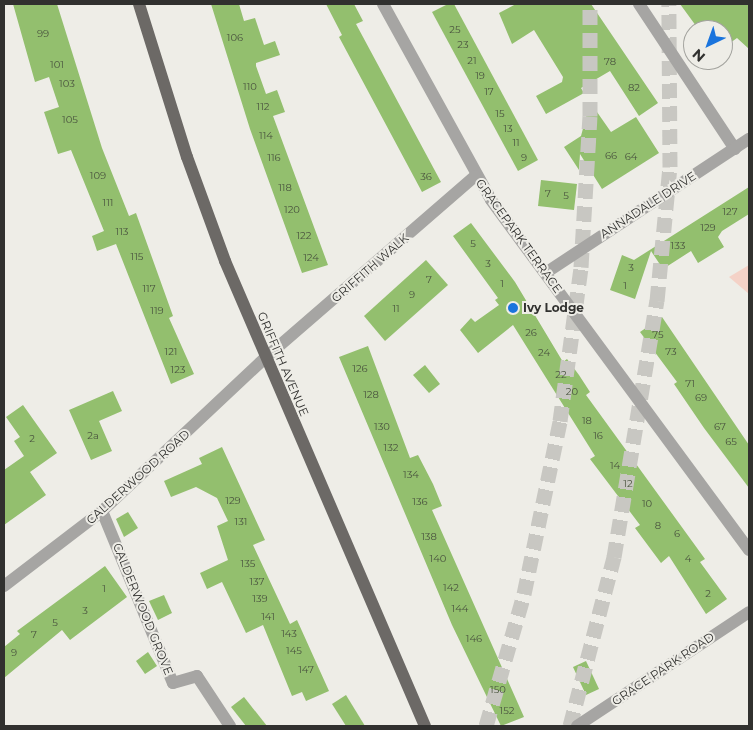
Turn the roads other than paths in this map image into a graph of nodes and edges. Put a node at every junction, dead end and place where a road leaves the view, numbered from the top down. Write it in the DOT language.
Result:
graph roads {
  1 [pos="139,4"];
  2 [pos="383,4"];
  3 [pos="639,4"];
  4 [pos="749,139"];
  5 [pos="735,149"];
  6 [pos="475,176"];
  7 [pos="546,272"];
  8 [pos="264,359"];
  9 [pos="102,511"];
  10 [pos="749,550"];
  11 [pos="4,586"];
  12 [pos="749,612"];
  13 [pos="230,726"];
  14 [pos="425,726"];
  15 [pos="577,726"];
  1 -- 8 [label="main road, GRIFFITH AVENUE"];
  2 -- 6 [label="street, GRACEPARK TERRACE"];
  3 -- 5 [label="street"];
  4 -- 5 [label="street, ANNADALE DRIVE"];
  5 -- 7 [label="street, ANNADALE DRIVE"];
  6 -- 7 [label="street, GRACEPARK TERRACE"];
  6 -- 8 [label="street, GRIFFITH WALK"];
  7 -- 10 [label="street, GRACEPARK TERRACE"];
  8 -- 9 [label="street, CALDERWOOD ROAD"];
  8 -- 14 [label="main road, GRIFFITH AVENUE"];
  9 -- 11 [label="street, CALDERWOOD ROAD"];
  9 -- 13 [label="street, CALDERWOOD GROVE"];
  12 -- 15 [label="street, GRACE PARK ROAD"];
}
